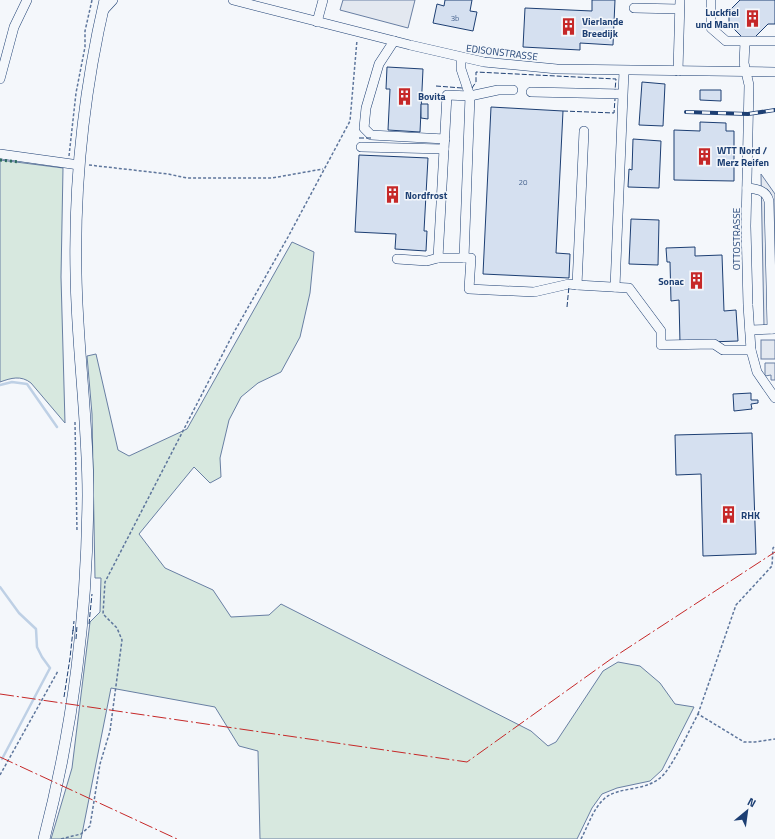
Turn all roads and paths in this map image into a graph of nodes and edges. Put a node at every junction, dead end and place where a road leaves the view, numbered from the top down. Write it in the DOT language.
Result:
graph roads {
  1 [pos="27,0"];
  2 [pos="92,0"];
  3 [pos="105,0"];
  4 [pos="113,0"];
  5 [pos="233,0"];
  6 [pos="323,0"];
  7 [pos="711,0"];
  8 [pos="679,5"];
  9 [pos="634,8"];
  10 [pos="102,12"];
  11 [pos="316,22"];
  12 [pos="358,32"];
  13 [pos="394,41"];
  14 [pos="775,41"];
  15 [pos="745,42"];
  16 [pos="462,58"];
  17 [pos="624,71"];
  18 [pos="678,72"];
  19 [pos="775,72"];
  20 [pos="747,73"];
  21 [pos="0,79"];
  22 [pos="513,90"];
  23 [pos="531,92"];
  24 [pos="622,94"];
  25 [pos="470,96"];
  26 [pos="584,131"];
  27 [pos="444,139"];
  28 [pos="361,147"];
  29 [pos="444,149"];
  30 [pos="0,154"];
  31 [pos="74,165"];
  32 [pos="324,169"];
  33 [pos="747,188"];
  34 [pos="438,258"];
  35 [pos="464,258"];
  36 [pos="396,259"];
  37 [pos="577,285"];
  38 [pos="614,287"];
  39 [pos="773,329"];
  40 [pos="750,330"];
  41 [pos="751,350"];
  42 [pos="775,398"];
  43 [pos="75,416"];
  44 [pos="77,532"];
  45 [pos="775,546"];
  46 [pos="58,671"];
  47 [pos="698,714"];
  48 [pos="775,739"];
  49 [pos="0,775"];
  50 [pos="45,836"];
  51 [pos="61,839"];
  52 [pos="582,839"];
  1 -- 21 [label="street"];
  2 -- 31 [label="path"];
  3 -- 10 [label="main road"];
  4 -- 10 [label="street"];
  5 -- 11 [label="street, EDISONSTRASSE"];
  6 -- 11 [label="street"];
  7 -- 15 [label="street"];
  8 -- 9 [label="street"];
  8 -- 18 [label="street"];
  10 -- 31 [label="main road"];
  11 -- 12 [label="street, EDISONSTRASSE"];
  12 -- 13 [label="street, EDISONSTRASSE"];
  12 -- 32 [label="path"];
  13 -- 16 [label="street, EDISONSTRASSE"];
  13 -- 27 [label="street"];
  14 -- 15 [label="street"];
  15 -- 20 [label="street, OTTOSTRASSE"];
  16 -- 17 [label="street, EDISONSTRASSE"];
  16 -- 25 [label="street"];
  17 -- 18 [label="street, EDISONSTRASSE"];
  17 -- 24 [label="street"];
  18 -- 20 [label="street, EDISONSTRASSE"];
  19 -- 20 [label="street, EDISONSTRASSE"];
  20 -- 33 [label="street, OTTOSTRASSE"];
  22 -- 25 [label="street"];
  23 -- 24 [label="street"];
  24 -- 38 [label="street"];
  25 -- 27 [label="street"];
  25 -- 35 [label="street"];
  26 -- 37 [label="street"];
  27 -- 29 [label="street"];
  28 -- 29 [label="street"];
  29 -- 34 [label="street"];
  30 -- 31 [label="street"];
  31 -- 32 [label="path"];
  31 -- 50 [label="main road"];
  32 -- 51 [label="path"];
  33 -- 39 [label="street"];
  33 -- 40 [label="street, OTTOSTRASSE"];
  34 -- 35 [label="street"];
  34 -- 36 [label="street"];
  35 -- 37 [label="street"];
  37 -- 38 [label="street"];
  38 -- 41 [label="street"];
  39 -- 40 [label="street"];
  40 -- 41 [label="street, OTTOSTRASSE"];
  41 -- 42 [label="street, OTTOSTRASSE"];
  43 -- 44 [label="path"];
  45 -- 47 [label="path"];
  46 -- 49 [label="path"];
  47 -- 48 [label="path"];
  47 -- 52 [label="path"];
}
